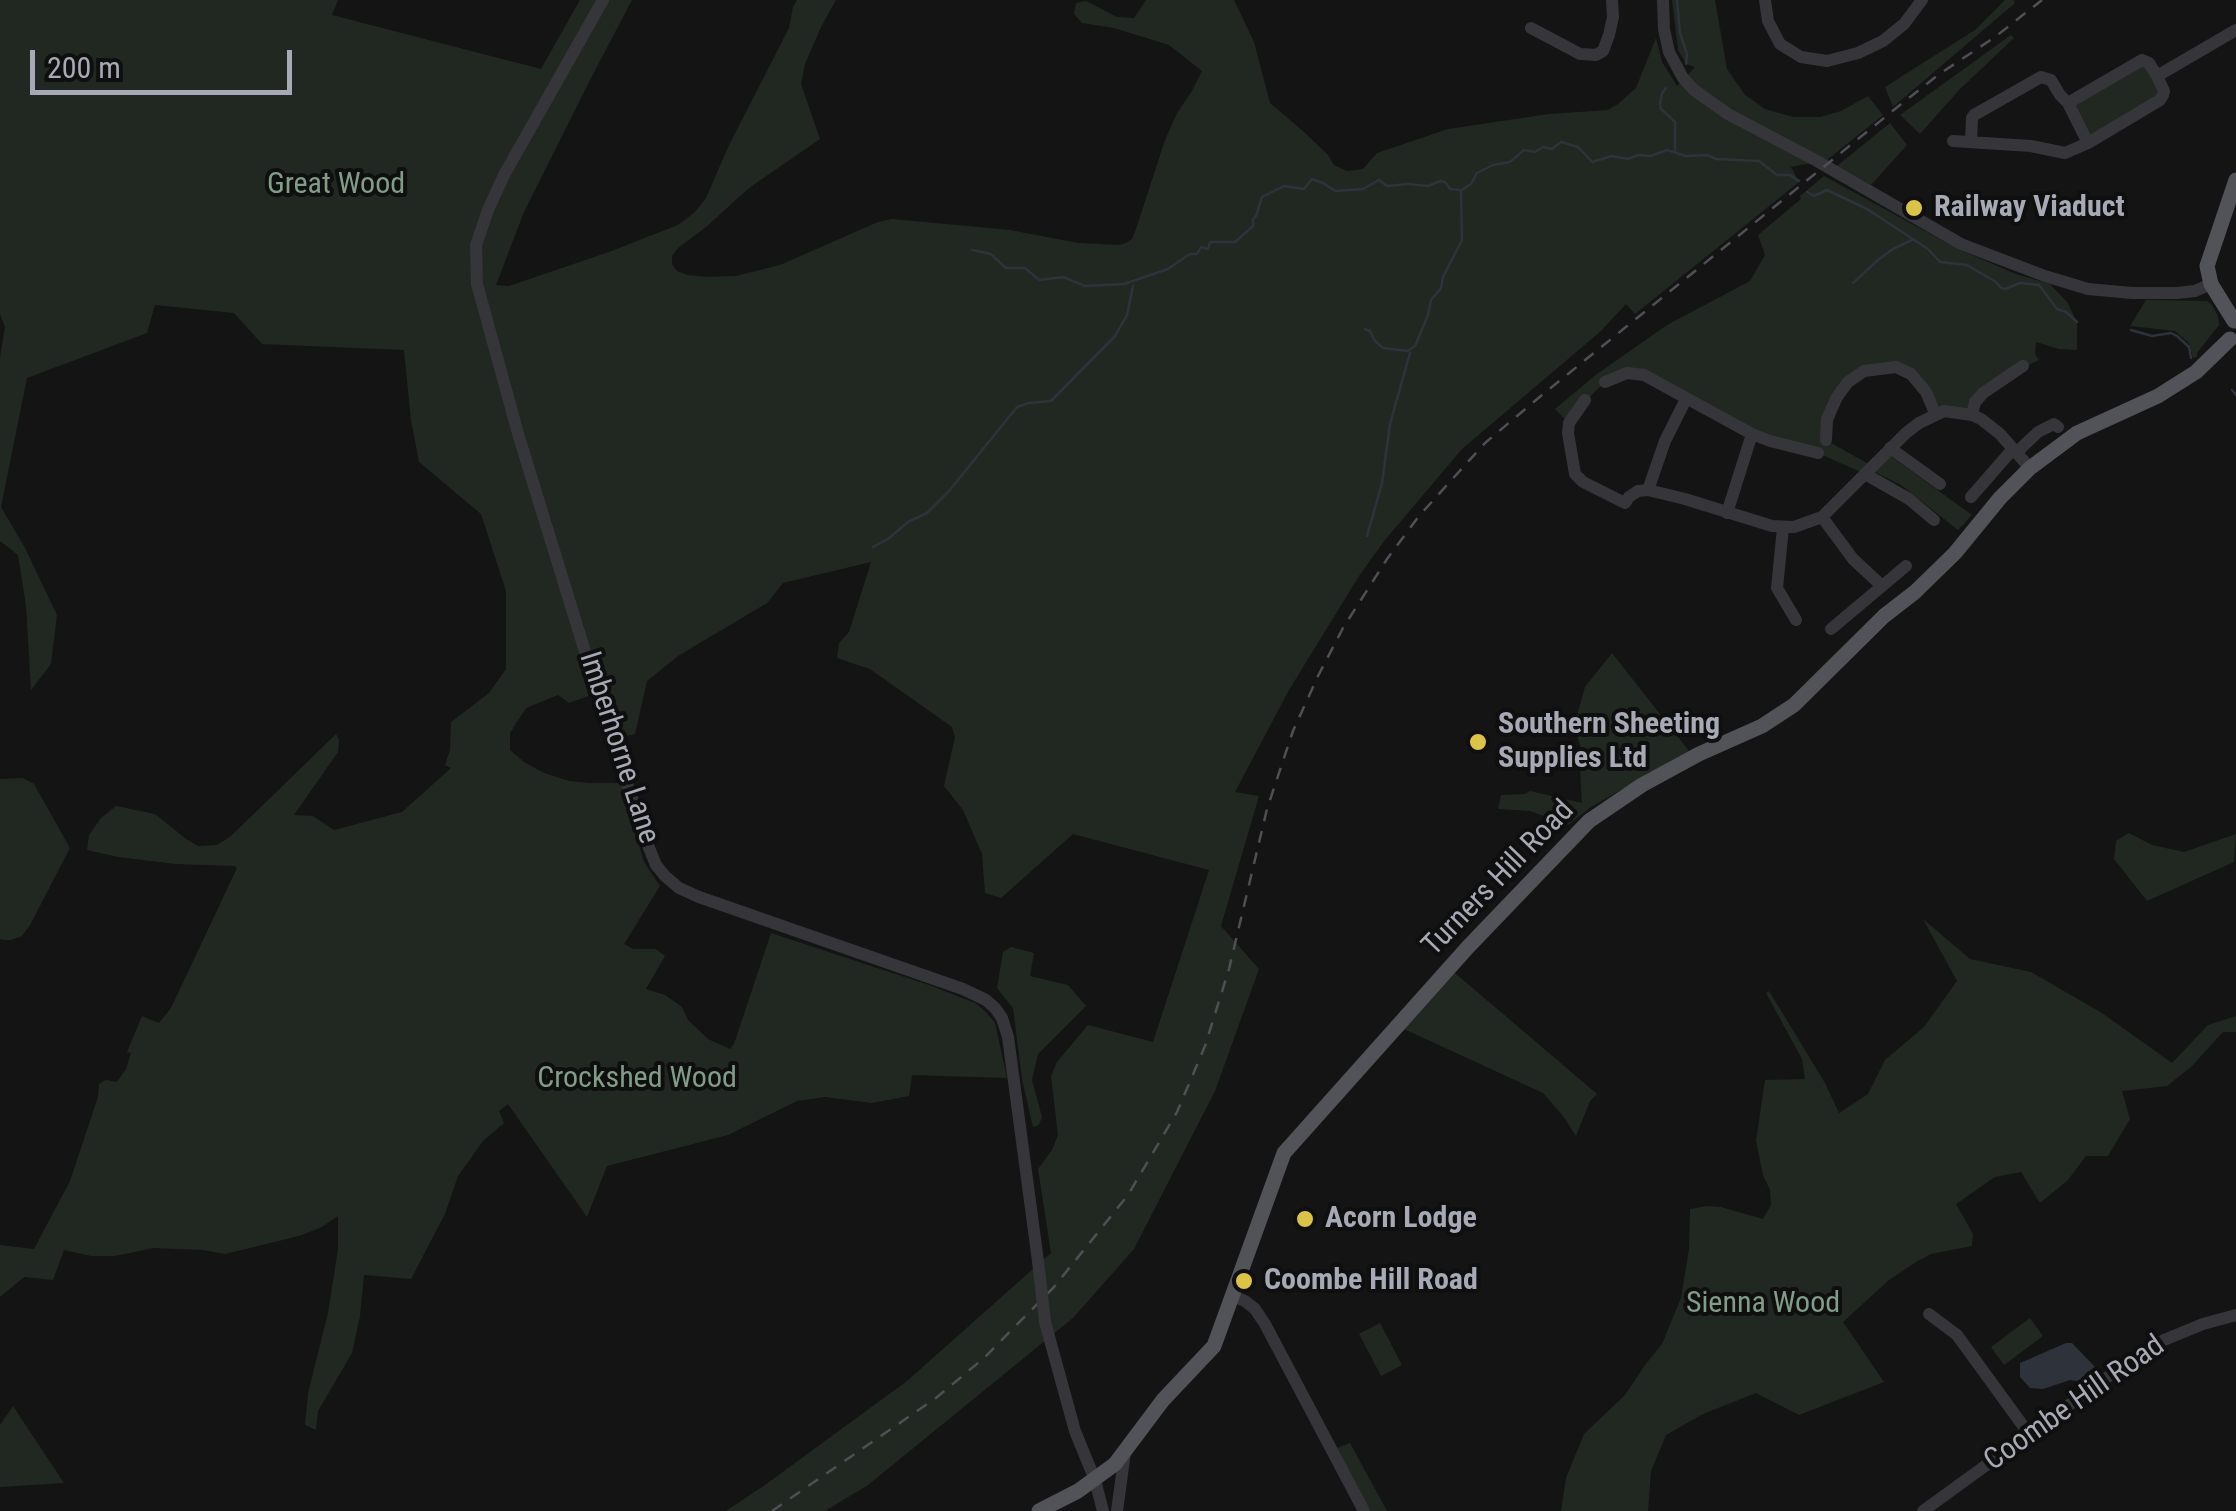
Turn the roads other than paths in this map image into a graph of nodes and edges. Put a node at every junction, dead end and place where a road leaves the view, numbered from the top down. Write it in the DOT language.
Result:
graph roads {
  1 [pos="603,0"];
  2 [pos="1612,0"];
  3 [pos="1663,0"];
  4 [pos="1765,0"];
  5 [pos="1922,0"];
  6 [pos="1542,29"];
  7 [pos="2236,30"];
  8 [pos="2157,76"];
  9 [pos="2068,103"];
  10 [pos="1953,141"];
  11 [pos="1971,142"];
  12 [pos="2088,142"];
  13 [pos="2236,180"];
  14 [pos="2211,284"];
  15 [pos="2235,321"];
  16 [pos="2233,340"];
  17 [pos="2022,366"];
  18 [pos="1604,382"];
  19 [pos="1686,399"];
  20 [pos="1584,400"];
  21 [pos="1935,414"];
  22 [pos="1972,415"];
  23 [pos="2058,427"];
  24 [pos="1752,434"];
  25 [pos="1890,448"];
  26 [pos="2014,452"];
  27 [pos="2030,468"];
  28 [pos="1865,474"];
  29 [pos="1940,484"];
  30 [pos="1648,490"];
  31 [pos="1972,497"];
  32 [pos="1727,512"];
  33 [pos="1822,517"];
  34 [pos="1934,520"];
  35 [pos="1783,528"];
  36 [pos="1906,566"];
  37 [pos="1881,586"];
  38 [pos="1796,620"];
  39 [pos="1831,630"];
  40 [pos="1234,1296"];
  41 [pos="1928,1314"];
  42 [pos="2236,1315"];
  43 [pos="2029,1434"];
  44 [pos="1124,1452"];
  45 [pos="1096,1480"];
  46 [pos="1040,1511"];
  47 [pos="1103,1511"];
  48 [pos="1117,1511"];
  49 [pos="1364,1511"];
  50 [pos="1923,1511"];
  1 -- 45 [label="street, Imberhorne Lane, bridge"];
  2 -- 6 [label="street"];
  3 -- 14 [label="street"];
  4 -- 5 [label="street"];
  7 -- 8 [label="street"];
  8 -- 9 [label="street"];
  8 -- 12 [label="street"];
  9 -- 11 [label="street"];
  9 -- 12 [label="street"];
  10 -- 11 [label="street"];
  11 -- 12 [label="street"];
  13 -- 14 [label="main road"];
  14 -- 15 [label="main road"];
  15 -- 16 [label="main road"];
  16 -- 27 [label="main road, Turners Hill Road"];
  17 -- 22 [label="street"];
  18 -- 19 [label="street"];
  19 -- 24 [label="street"];
  19 -- 30 [label="street"];
  20 -- 30 [label="street"];
  21 -- 22 [label="street"];
  21 -- 24 [label="street"];
  21 -- 25 [label="street"];
  22 -- 26 [label="street"];
  23 -- 26 [label="street"];
  24 -- 32 [label="street"];
  25 -- 28 [label="street"];
  25 -- 29 [label="street"];
  26 -- 27 [label="street"];
  26 -- 31 [label="street"];
  27 -- 40 [label="main road, Turners Hill Road"];
  28 -- 33 [label="street"];
  28 -- 34 [label="street"];
  30 -- 32 [label="street"];
  32 -- 35 [label="street"];
  33 -- 35 [label="street"];
  33 -- 37 [label="street"];
  35 -- 38 [label="street"];
  36 -- 37 [label="street"];
  37 -- 39 [label="street"];
  40 -- 44 [label="main road, Turners Hill Road"];
  40 -- 49 [label="street"];
  41 -- 43 [label="street"];
  42 -- 43 [label="street, Coombe Hill Road"];
  43 -- 50 [label="street, Coombe Hill Road"];
  44 -- 45 [label="main road, Turners Hill Road"];
  44 -- 48 [label="street"];
  45 -- 46 [label="main road, Turners Hill Road"];
  45 -- 47 [label="street, Imberhorne Lane"];
}
